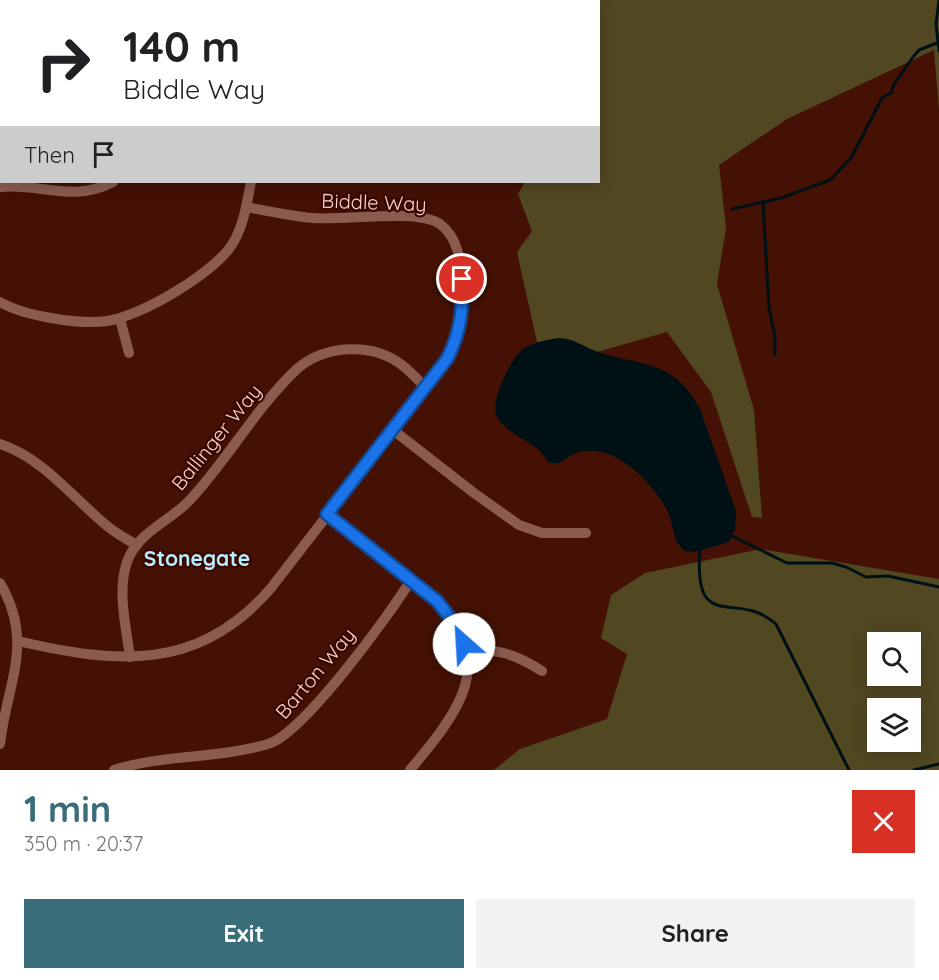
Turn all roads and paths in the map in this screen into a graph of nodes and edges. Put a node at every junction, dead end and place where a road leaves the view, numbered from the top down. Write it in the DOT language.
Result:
graph roads {
  1 [pos="111,183"];
  2 [pos="250,183"];
  3 [pos="0,187"];
  4 [pos="246,207"];
  5 [pos="0,303"];
  6 [pos="120,319"];
  7 [pos="129,353"];
  8 [pos="426,388"];
  9 [pos="393,430"];
  10 [pos="0,444"];
  11 [pos="327,514"];
  12 [pos="586,533"];
  13 [pos="137,546"];
  14 [pos="411,580"];
  15 [pos="0,583"];
  16 [pos="18,641"];
  17 [pos="465,651"];
  18 [pos="130,657"];
  19 [pos="542,671"];
  20 [pos="0,744"];
  21 [pos="114,770"];
  22 [pos="410,770"];
  1 -- 3 [label="street"];
  2 -- 4 [label="street"];
  4 -- 6 [label="street"];
  4 -- 8 [label="street, Biddle Way"];
  5 -- 6 [label="street"];
  6 -- 7 [label="street"];
  8 -- 9 [label="street, Biddle Way"];
  8 -- 13 [label="street, Ballinger Way"];
  9 -- 11 [label="street, Biddle Way"];
  9 -- 12 [label="street"];
  10 -- 13 [label="street"];
  11 -- 14 [label="street"];
  11 -- 18 [label="street, Biddle Way"];
  13 -- 18 [label="street, Ballinger Way"];
  14 -- 17 [label="street"];
  14 -- 21 [label="street, Barton Way"];
  15 -- 16 [label="street"];
  16 -- 18 [label="street, Biddle Way"];
  16 -- 20 [label="street"];
  17 -- 19 [label="street"];
  17 -- 22 [label="street"];
}
